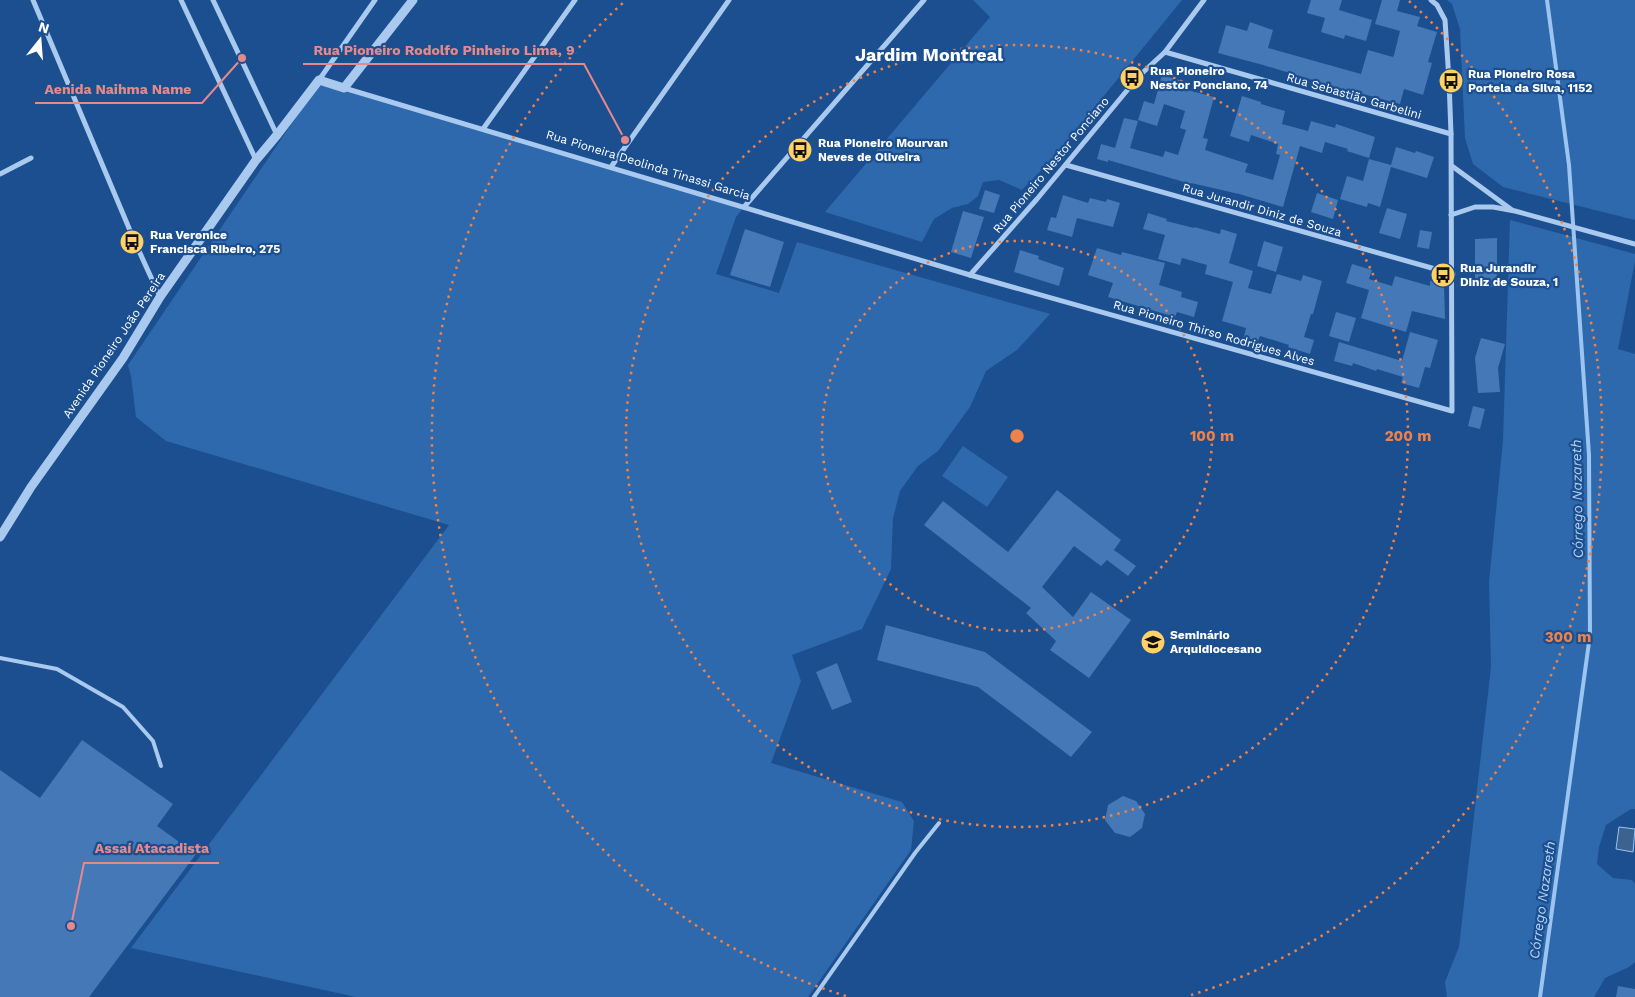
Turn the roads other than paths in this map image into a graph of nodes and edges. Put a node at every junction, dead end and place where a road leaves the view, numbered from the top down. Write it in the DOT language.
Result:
graph roads {
  1 [pos="33,0"];
  2 [pos="181,0"];
  3 [pos="213,0"];
  4 [pos="375,0"];
  5 [pos="413,0"];
  6 [pos="575,0"];
  7 [pos="729,0"];
  8 [pos="924,0"];
  9 [pos="1204,0"];
  10 [pos="1431,0"];
  11 [pos="1165,52"];
  12 [pos="319,80"];
  13 [pos="344,88"];
  14 [pos="483,129"];
  15 [pos="1451,134"];
  16 [pos="277,135"];
  17 [pos="31,158"];
  18 [pos="256,160"];
  19 [pos="1066,164"];
  20 [pos="1452,166"];
  21 [pos="611,167"];
  22 [pos="0,174"];
  23 [pos="744,207"];
  24 [pos="1515,211"];
  25 [pos="1451,215"];
  26 [pos="1635,244"];
  27 [pos="1452,274"];
  28 [pos="970,275"];
  29 [pos="160,297"];
  30 [pos="0,537"];
  31 [pos="0,658"];
  32 [pos="161,766"];
  33 [pos="939,823"];
  34 [pos="814,997"];
  1 -- 29 [label="street"];
  2 -- 18 [label="street"];
  3 -- 16 [label="street"];
  4 -- 12 [label="street, Avenida Pioneiro João Pereira"];
  5 -- 13 [label="street"];
  6 -- 14 [label="street"];
  7 -- 21 [label="street"];
  8 -- 23 [label="street"];
  9 -- 11 [label="street, Rua Pioneiro Nestor Ponciano"];
  10 -- 15 [label="street"];
  11 -- 15 [label="street, Rua Sebastião Garbelini"];
  11 -- 19 [label="street, Rua Pioneiro Nestor Ponciano"];
  12 -- 13 [label="street, Rua Pioneira Deolinda Tinassi Garcia"];
  12 -- 16 [label="street, Avenida Pioneiro João Pereira"];
  13 -- 14 [label="street, Rua Pioneira Deolinda Tinassi Garcia"];
  14 -- 21 [label="street, Rua Pioneira Deolinda Tinassi Garcia"];
  15 -- 20 [label="street"];
  16 -- 18 [label="street, Avenida Pioneiro João Pereira"];
  17 -- 22 [label="street"];
  18 -- 29 [label="street, Avenida Pioneiro João Pereira"];
  19 -- 27 [label="street, Rua Jurandir Diniz de Souza"];
  19 -- 28 [label="street, Rua Pioneiro Nestor Ponciano"];
  20 -- 24 [label="street"];
  20 -- 25 [label="street"];
  21 -- 23 [label="street, Rua Pioneira Deolinda Tinassi Garcia"];
  23 -- 28 [label="street, Rua Pioneira Deolinda Tinassi Garcia"];
  24 -- 25 [label="street"];
  24 -- 26 [label="street"];
  25 -- 27 [label="street"];
  27 -- 28 [label="street, Rua Pioneiro Thirso Rodrigues Alves"];
  29 -- 30 [label="street, Avenida Pioneiro João Pereira"];
  31 -- 32 [label="lane"];
  33 -- 34 [label="lane"];
}
